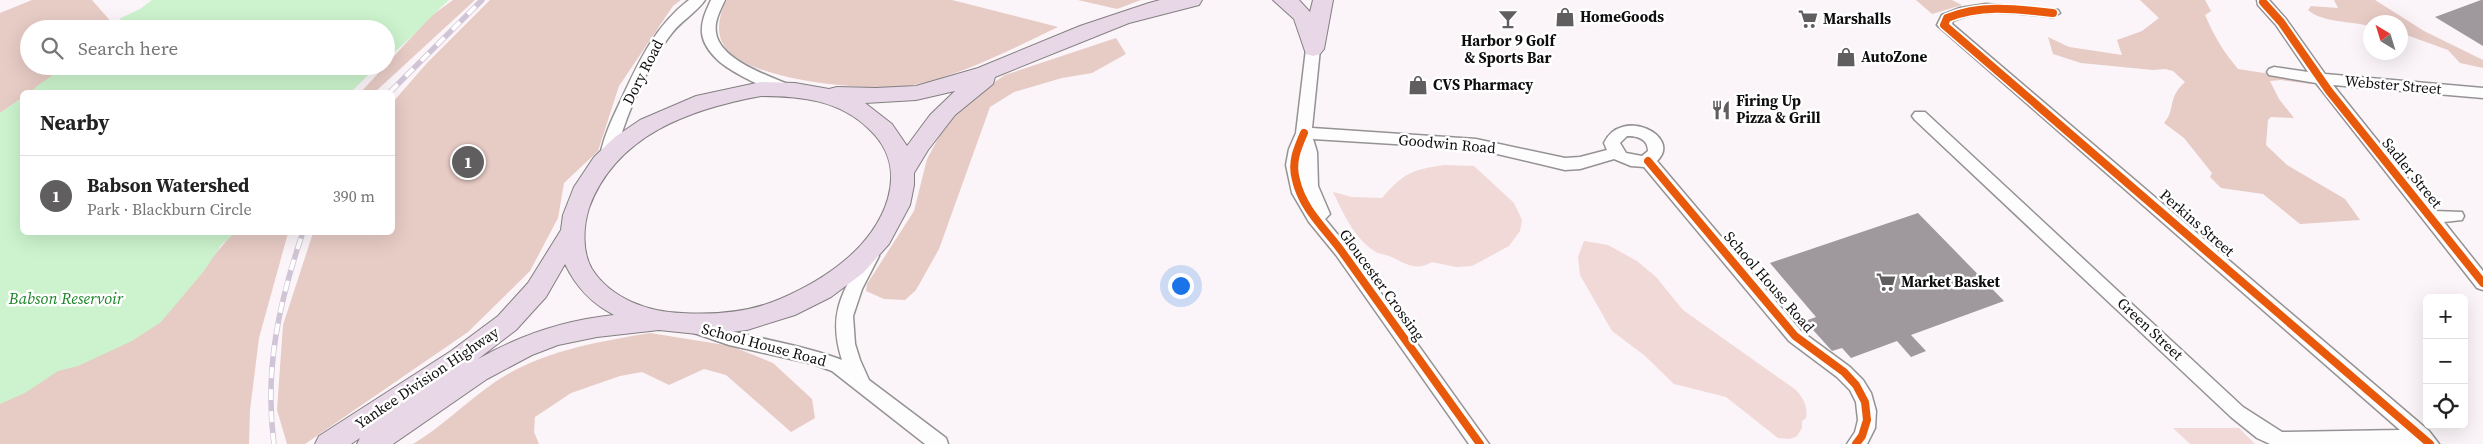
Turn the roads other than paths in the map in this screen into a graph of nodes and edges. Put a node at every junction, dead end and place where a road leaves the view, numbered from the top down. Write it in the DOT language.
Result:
graph roads {
  1 [pos="698,0"];
  2 [pos="718,0"];
  3 [pos="1192,0"];
  4 [pos="1283,0"];
  5 [pos="1323,0"];
  6 [pos="1168,2"];
  7 [pos="2263,2"];
  8 [pos="2054,13"];
  9 [pos="1313,49"];
  10 [pos="1007,64"];
  11 [pos="2274,72"];
  12 [pos="2320,79"];
  13 [pos="785,89"];
  14 [pos="813,92"];
  15 [pos="2483,92"];
  16 [pos="1920,116"];
  17 [pos="1304,133"];
  18 [pos="1616,153"];
  19 [pos="608,156"];
  20 [pos="1648,160"];
  21 [pos="903,172"];
  22 [pos="2456,216"];
  23 [pos="2430,218"];
  24 [pos="572,232"];
  25 [pos="882,238"];
  26 [pos="2483,283"];
  27 [pos="665,323"];
  28 [pos="691,324"];
  29 [pos="861,381"];
  30 [pos="2426,441"];
  31 [pos="329,444"];
  32 [pos="371,444"];
  33 [pos="940,444"];
  34 [pos="1480,444"];
  35 [pos="1856,444"];
  1 -- 19 [label="street, Dory Road"];
  2 -- 13 [label="street"];
  3 -- 6 [label="highway"];
  4 -- 9 [label="highway"];
  5 -- 9 [label="highway"];
  6 -- 10 [label="highway"];
  7 -- 12 [label="street, Sadler Street"];
  8 -- 30 [label="street, Perkins Street"];
  9 -- 17 [label="street, Gloucester Crossing"];
  10 -- 14 [label="highway"];
  10 -- 21 [label="highway"];
  11 -- 12 [label="street, Webster Street"];
  12 -- 15 [label="street, Webster Street"];
  12 -- 23 [label="street, Sadler Street"];
  13 -- 14 [label="highway"];
  13 -- 19 [label="highway"];
  14 -- 21 [label="highway"];
  16 -- 30 [label="street, Green Street"];
  17 -- 18 [label="street, Goodwin Road"];
  17 -- 34 [label="street, Gloucester Crossing"];
  18 -- 20 [label="street"];
  18 -- 20 [label="street"];
  19 -- 24 [label="highway"];
  20 -- 35 [label="street, School House Road"];
  21 -- 25 [label="highway"];
  22 -- 23 [label="street"];
  23 -- 26 [label="street, Sadler Street"];
  24 -- 27 [label="highway"];
  24 -- 31 [label="highway, Yankee Division Highway"];
  25 -- 28 [label="highway"];
  25 -- 29 [label="street, School House Road"];
  27 -- 28 [label="highway"];
  27 -- 32 [label="highway, Yankee Division Highway"];
  28 -- 29 [label="street, School House Road"];
  29 -- 33 [label="street, School House Road"];
}
